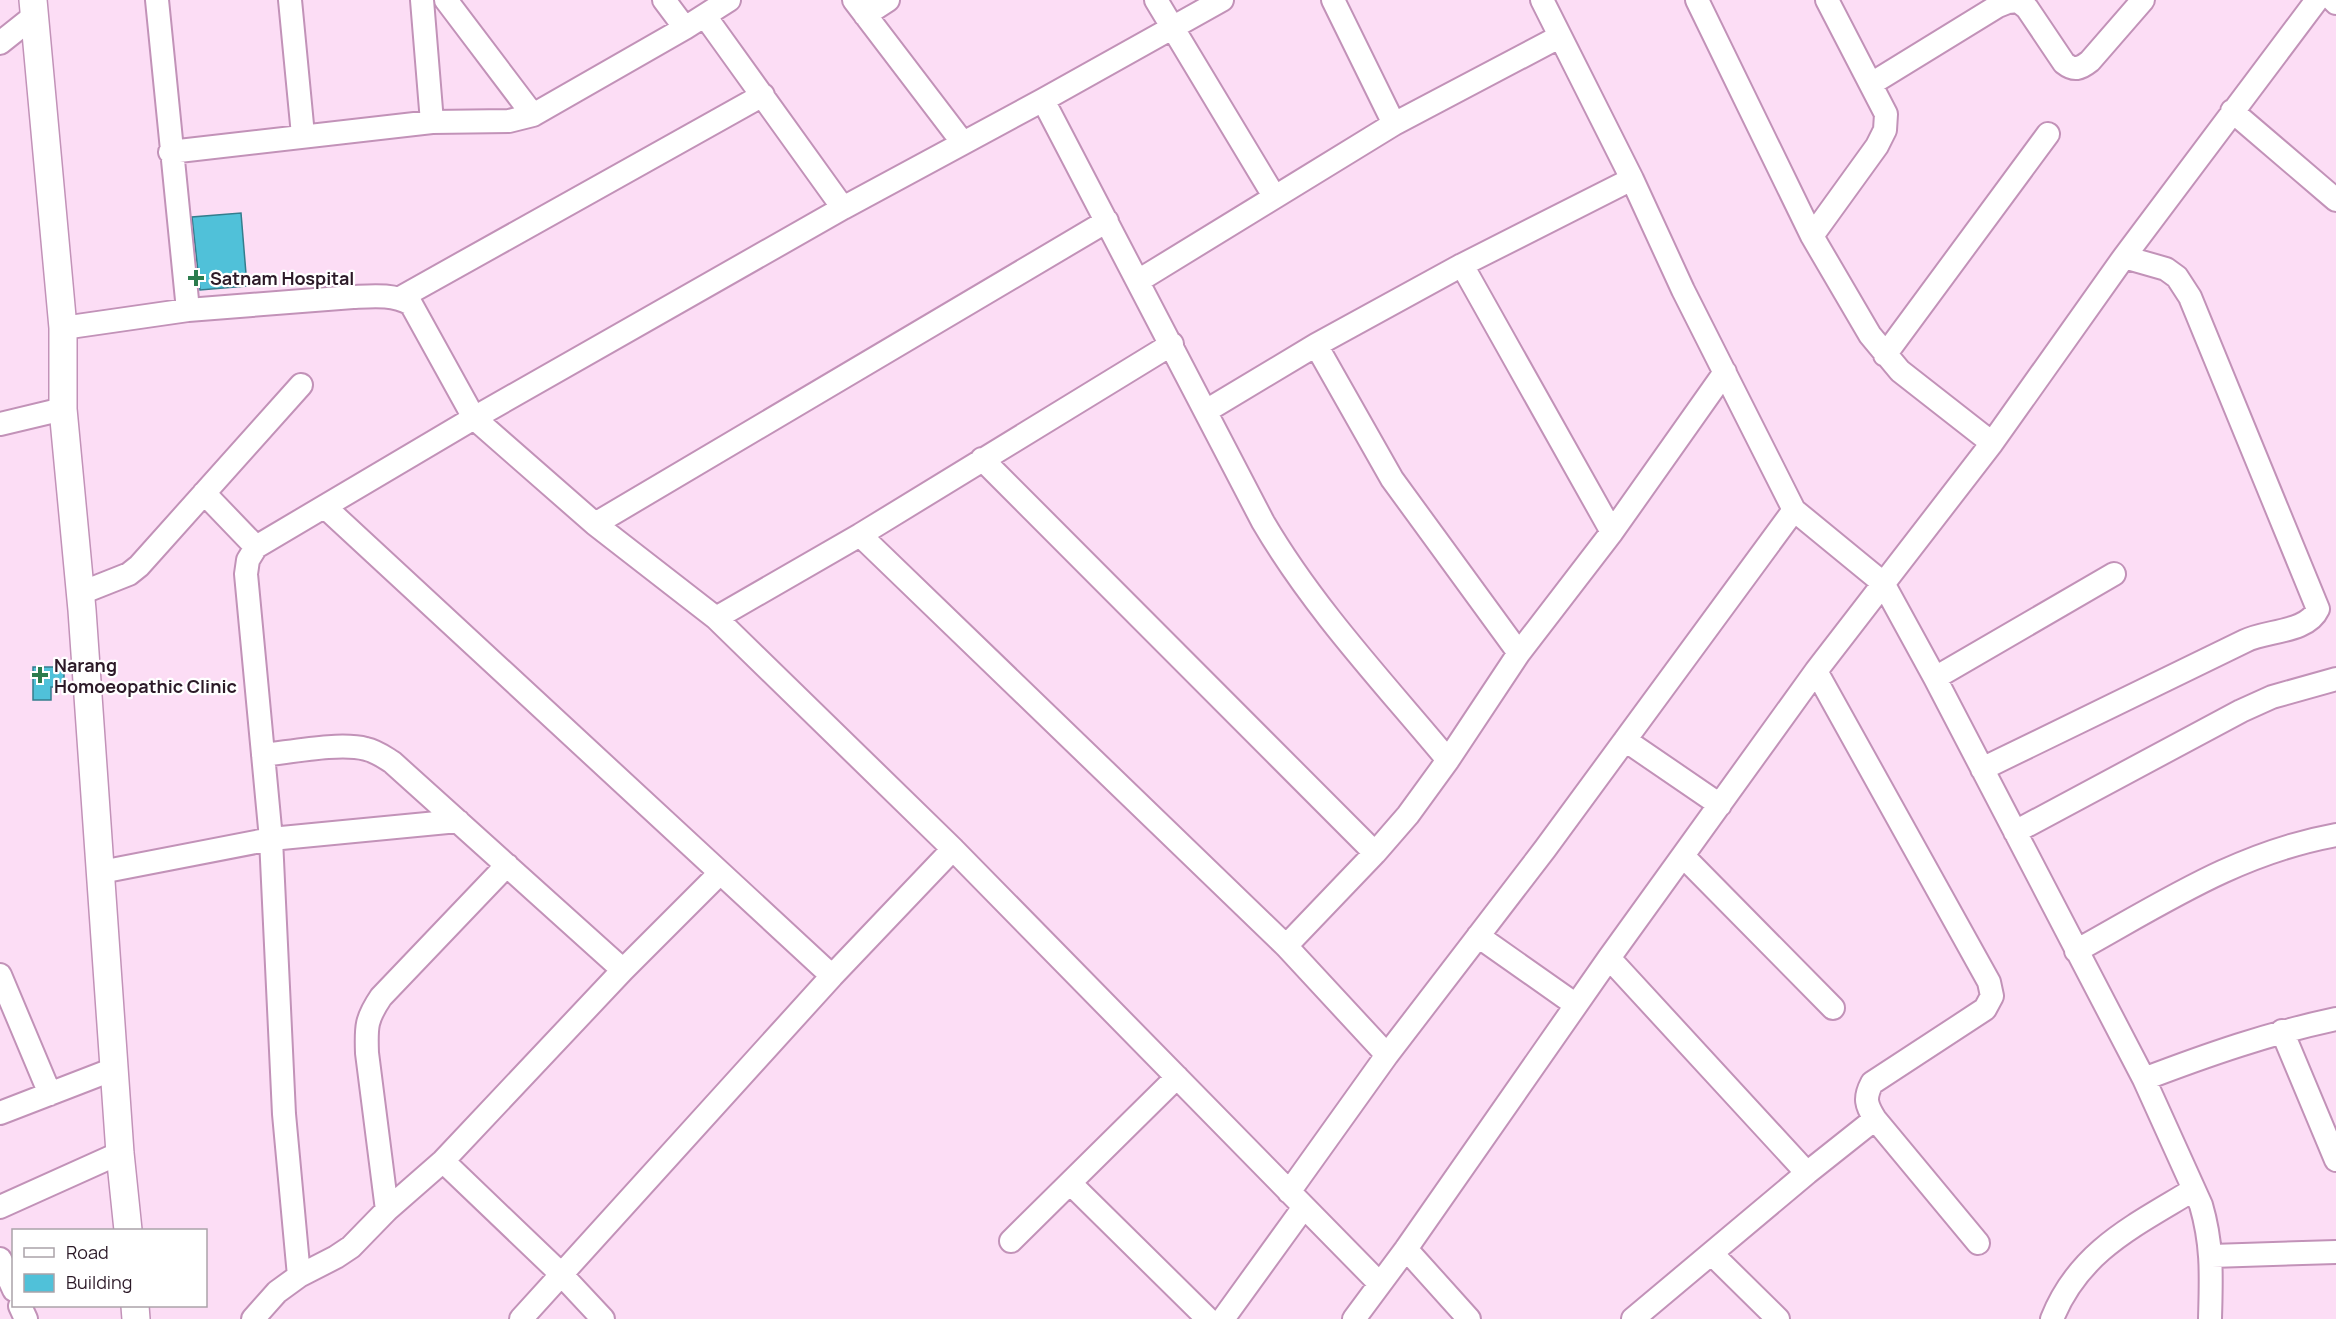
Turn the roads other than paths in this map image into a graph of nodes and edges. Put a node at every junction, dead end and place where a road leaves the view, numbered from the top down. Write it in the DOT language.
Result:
graph roads {
  1 [pos="157,0"];
  2 [pos="290,0"];
  3 [pos="422,0"];
  4 [pos="446,0"];
  5 [pos="664,0"];
  6 [pos="729,0"];
  7 [pos="888,0"];
  8 [pos="1156,0"];
  9 [pos="1222,0"];
  10 [pos="1333,0"];
  11 [pos="1542,0"];
  12 [pos="1697,0"];
  13 [pos="1827,0"];
  14 [pos="2143,0"];
  15 [pos="2317,0"];
  16 [pos="860,7"];
  17 [pos="33,8"];
  18 [pos="705,16"];
  19 [pos="1172,27"];
  20 [pos="685,28"];
  21 [pos="1559,37"];
  22 [pos="0,43"];
  23 [pos="1871,84"];
  24 [pos="763,95"];
  25 [pos="1043,100"];
  26 [pos="2232,111"];
  27 [pos="533,115"];
  28 [pos="432,122"];
  29 [pos="1394,124"];
  30 [pos="2048,134"];
  31 [pos="303,135"];
  32 [pos="963,143"];
  33 [pos="170,152"];
  34 [pos="1632,179"];
  35 [pos="1274,196"];
  36 [pos="2336,201"];
  37 [pos="843,208"];
  38 [pos="1107,220"];
  39 [pos="1812,236"];
  40 [pos="2124,257"];
  41 [pos="1462,265"];
  42 [pos="1138,280"];
  43 [pos="400,298"];
  44 [pos="188,310"];
  45 [pos="63,328"];
  46 [pos="1172,344"];
  47 [pos="1316,345"];
  48 [pos="1885,354"];
  49 [pos="1725,372"];
  50 [pos="301,385"];
  51 [pos="63,409"];
  52 [pos="1206,411"];
  53 [pos="474,418"];
  54 [pos="0,424"];
  55 [pos="1992,443"];
  56 [pos="982,459"];
  57 [pos="204,493"];
  58 [pos="325,507"];
  59 [pos="1794,510"];
  60 [pos="595,524"];
  61 [pos="1612,532"];
  62 [pos="860,535"];
  63 [pos="256,547"];
  64 [pos="2114,574"];
  65 [pos="1883,583"];
  66 [pos="81,593"];
  67 [pos="716,618"];
  68 [pos="1519,653"];
  69 [pos="1816,671"];
  70 [pos="1935,678"];
  71 [pos="2336,679"];
  72 [pos="1625,740"];
  73 [pos="263,755"];
  74 [pos="1448,760"];
  75 [pos="1982,769"];
  76 [pos="1720,805"];
  77 [pos="458,821"];
  78 [pos="2015,832"];
  79 [pos="2336,835"];
  80 [pos="271,839"];
  81 [pos="953,849"];
  82 [pos="1375,854"];
  83 [pos="1683,856"];
  84 [pos="507,865"];
  85 [pos="101,872"];
  86 [pos="720,873"];
  87 [pos="1478,936"];
  88 [pos="1286,946"];
  89 [pos="2076,951"];
  90 [pos="1609,958"];
  91 [pos="623,970"];
  92 [pos="0,975"];
  93 [pos="832,976"];
  94 [pos="1576,1005"];
  95 [pos="1833,1008"];
  96 [pos="2336,1019"];
  97 [pos="2282,1031"];
  98 [pos="1387,1055"];
  99 [pos="114,1070"];
  100 [pos="1177,1077"];
  101 [pos="2144,1079"];
  102 [pos="50,1094"];
  103 [pos="0,1113"];
  104 [pos="1875,1119"];
  105 [pos="120,1153"];
  106 [pos="2336,1160"];
  107 [pos="443,1161"];
  108 [pos="1807,1173"];
  109 [pos="1070,1183"];
  110 [pos="2193,1190"];
  111 [pos="1297,1199"];
  112 [pos="0,1208"];
  113 [pos="387,1210"];
  114 [pos="128,1229"];
  115 [pos="1011,1241"];
  116 [pos="1977,1243"];
  117 [pos="1406,1250"];
  118 [pos="2336,1252"];
  119 [pos="1712,1254"];
  120 [pos="2212,1256"];
  121 [pos="0,1259"];
  122 [pos="560,1273"];
  123 [pos="299,1276"];
  124 [pos="1380,1284"];
  125 [pos="12,1286"];
  126 [pos="253,1319"];
  127 [pos="521,1319"];
  128 [pos="603,1319"];
  129 [pos="1208,1319"];
  130 [pos="1223,1319"];
  131 [pos="1354,1319"];
  132 [pos="1470,1319"];
  133 [pos="1633,1319"];
  134 [pos="1778,1319"];
  135 [pos="2052,1319"];
  136 [pos="2210,1319"];
  1 -- 33 [label="street"];
  2 -- 31 [label="street"];
  3 -- 28 [label="street"];
  4 -- 27 [label="street"];
  5 -- 20 [label="street"];
  6 -- 18 [label="street"];
  7 -- 16 [label="street"];
  8 -- 19 [label="street"];
  9 -- 19 [label="street"];
  10 -- 29 [label="street"];
  11 -- 21 [label="street"];
  12 -- 39 [label="street"];
  13 -- 23 [label="street"];
  14 -- 23 [label="street"];
  15 -- 26 [label="street"];
  16 -- 32 [label="street"];
  17 -- 22 [label="street"];
  17 -- 45 [label="main road"];
  18 -- 20 [label="street"];
  18 -- 24 [label="street"];
  19 -- 25 [label="street"];
  19 -- 35 [label="street"];
  20 -- 27 [label="street"];
  21 -- 29 [label="street"];
  21 -- 34 [label="street"];
  23 -- 39 [label="street"];
  24 -- 37 [label="street"];
  24 -- 43 [label="street"];
  25 -- 32 [label="street"];
  25 -- 38 [label="street"];
  26 -- 36 [label="street"];
  26 -- 40 [label="street"];
  27 -- 28 [label="street"];
  28 -- 31 [label="street"];
  29 -- 35 [label="street"];
  30 -- 48 [label="street"];
  31 -- 33 [label="street"];
  32 -- 37 [label="street"];
  33 -- 44 [label="street"];
  34 -- 41 [label="street"];
  34 -- 49 [label="street"];
  35 -- 42 [label="street"];
  37 -- 53 [label="street"];
  38 -- 42 [label="street"];
  38 -- 60 [label="street"];
  39 -- 48 [label="street"];
  40 -- 55 [label="street"];
  40 -- 75 [label="street"];
  41 -- 47 [label="street"];
  41 -- 61 [label="street"];
  42 -- 46 [label="street"];
  43 -- 44 [label="street"];
  43 -- 53 [label="street"];
  44 -- 45 [label="street"];
  45 -- 51 [label="main road"];
  46 -- 52 [label="street"];
  46 -- 56 [label="street"];
  47 -- 52 [label="street"];
  47 -- 68 [label="street"];
  48 -- 55 [label="street"];
  49 -- 59 [label="street"];
  49 -- 61 [label="street"];
  50 -- 57 [label="street"];
  51 -- 54 [label="street"];
  51 -- 66 [label="main road"];
  52 -- 74 [label="street"];
  53 -- 58 [label="street"];
  53 -- 60 [label="street"];
  55 -- 65 [label="street"];
  56 -- 62 [label="street"];
  56 -- 82 [label="street"];
  57 -- 63 [label="street"];
  57 -- 66 [label="street"];
  58 -- 63 [label="street"];
  58 -- 86 [label="street"];
  59 -- 65 [label="street"];
  59 -- 72 [label="street"];
  60 -- 67 [label="street"];
  61 -- 68 [label="street"];
  62 -- 67 [label="street"];
  62 -- 88 [label="street"];
  63 -- 73 [label="street"];
  64 -- 70 [label="street"];
  65 -- 69 [label="street"];
  65 -- 70 [label="street"];
  66 -- 85 [label="main road"];
  67 -- 81 [label="street"];
  68 -- 74 [label="street"];
  69 -- 76 [label="street"];
  69 -- 104 [label="street"];
  70 -- 75 [label="street"];
  71 -- 78 [label="street"];
  72 -- 76 [label="street"];
  72 -- 87 [label="street"];
  73 -- 77 [label="street"];
  73 -- 80 [label="street"];
  74 -- 82 [label="street"];
  75 -- 78 [label="street"];
  76 -- 83 [label="street"];
  77 -- 80 [label="street"];
  77 -- 84 [label="street"];
  78 -- 89 [label="street"];
  79 -- 89 [label="street"];
  80 -- 85 [label="street"];
  80 -- 123 [label="street"];
  81 -- 93 [label="street"];
  81 -- 100 [label="street"];
  82 -- 88 [label="street"];
  83 -- 90 [label="street"];
  83 -- 95 [label="street"];
  84 -- 91 [label="street"];
  84 -- 113 [label="street"];
  85 -- 99 [label="main road"];
  86 -- 91 [label="street"];
  86 -- 93 [label="street"];
  87 -- 94 [label="street"];
  87 -- 98 [label="street"];
  88 -- 98 [label="street"];
  89 -- 101 [label="street"];
  90 -- 94 [label="street"];
  90 -- 108 [label="street"];
  91 -- 107 [label="street"];
  92 -- 102 [label="street"];
  93 -- 122 [label="street"];
  94 -- 117 [label="street"];
  96 -- 97 [label="street"];
  97 -- 101 [label="street"];
  97 -- 106 [label="street"];
  98 -- 111 [label="street"];
  99 -- 102 [label="street"];
  99 -- 105 [label="main road"];
  100 -- 109 [label="street"];
  100 -- 111 [label="street"];
  101 -- 110 [label="street"];
  102 -- 103 [label="street"];
  104 -- 108 [label="street"];
  104 -- 116 [label="street"];
  105 -- 112 [label="street"];
  105 -- 114 [label="main road"];
  107 -- 113 [label="street"];
  107 -- 122 [label="street"];
  108 -- 119 [label="street"];
  109 -- 115 [label="street"];
  109 -- 129 [label="street"];
  110 -- 120 [label="street"];
  110 -- 135 [label="street"];
  111 -- 124 [label="street"];
  111 -- 130 [label="street"];
  113 -- 123 [label="street"];
  117 -- 124 [label="street"];
  117 -- 132 [label="street"];
  118 -- 120 [label="street"];
  119 -- 133 [label="street"];
  119 -- 134 [label="street"];
  120 -- 136 [label="street"];
  121 -- 125 [label="street"];
  122 -- 127 [label="street"];
  122 -- 128 [label="street"];
  123 -- 126 [label="street"];
  124 -- 131 [label="street"];
}
